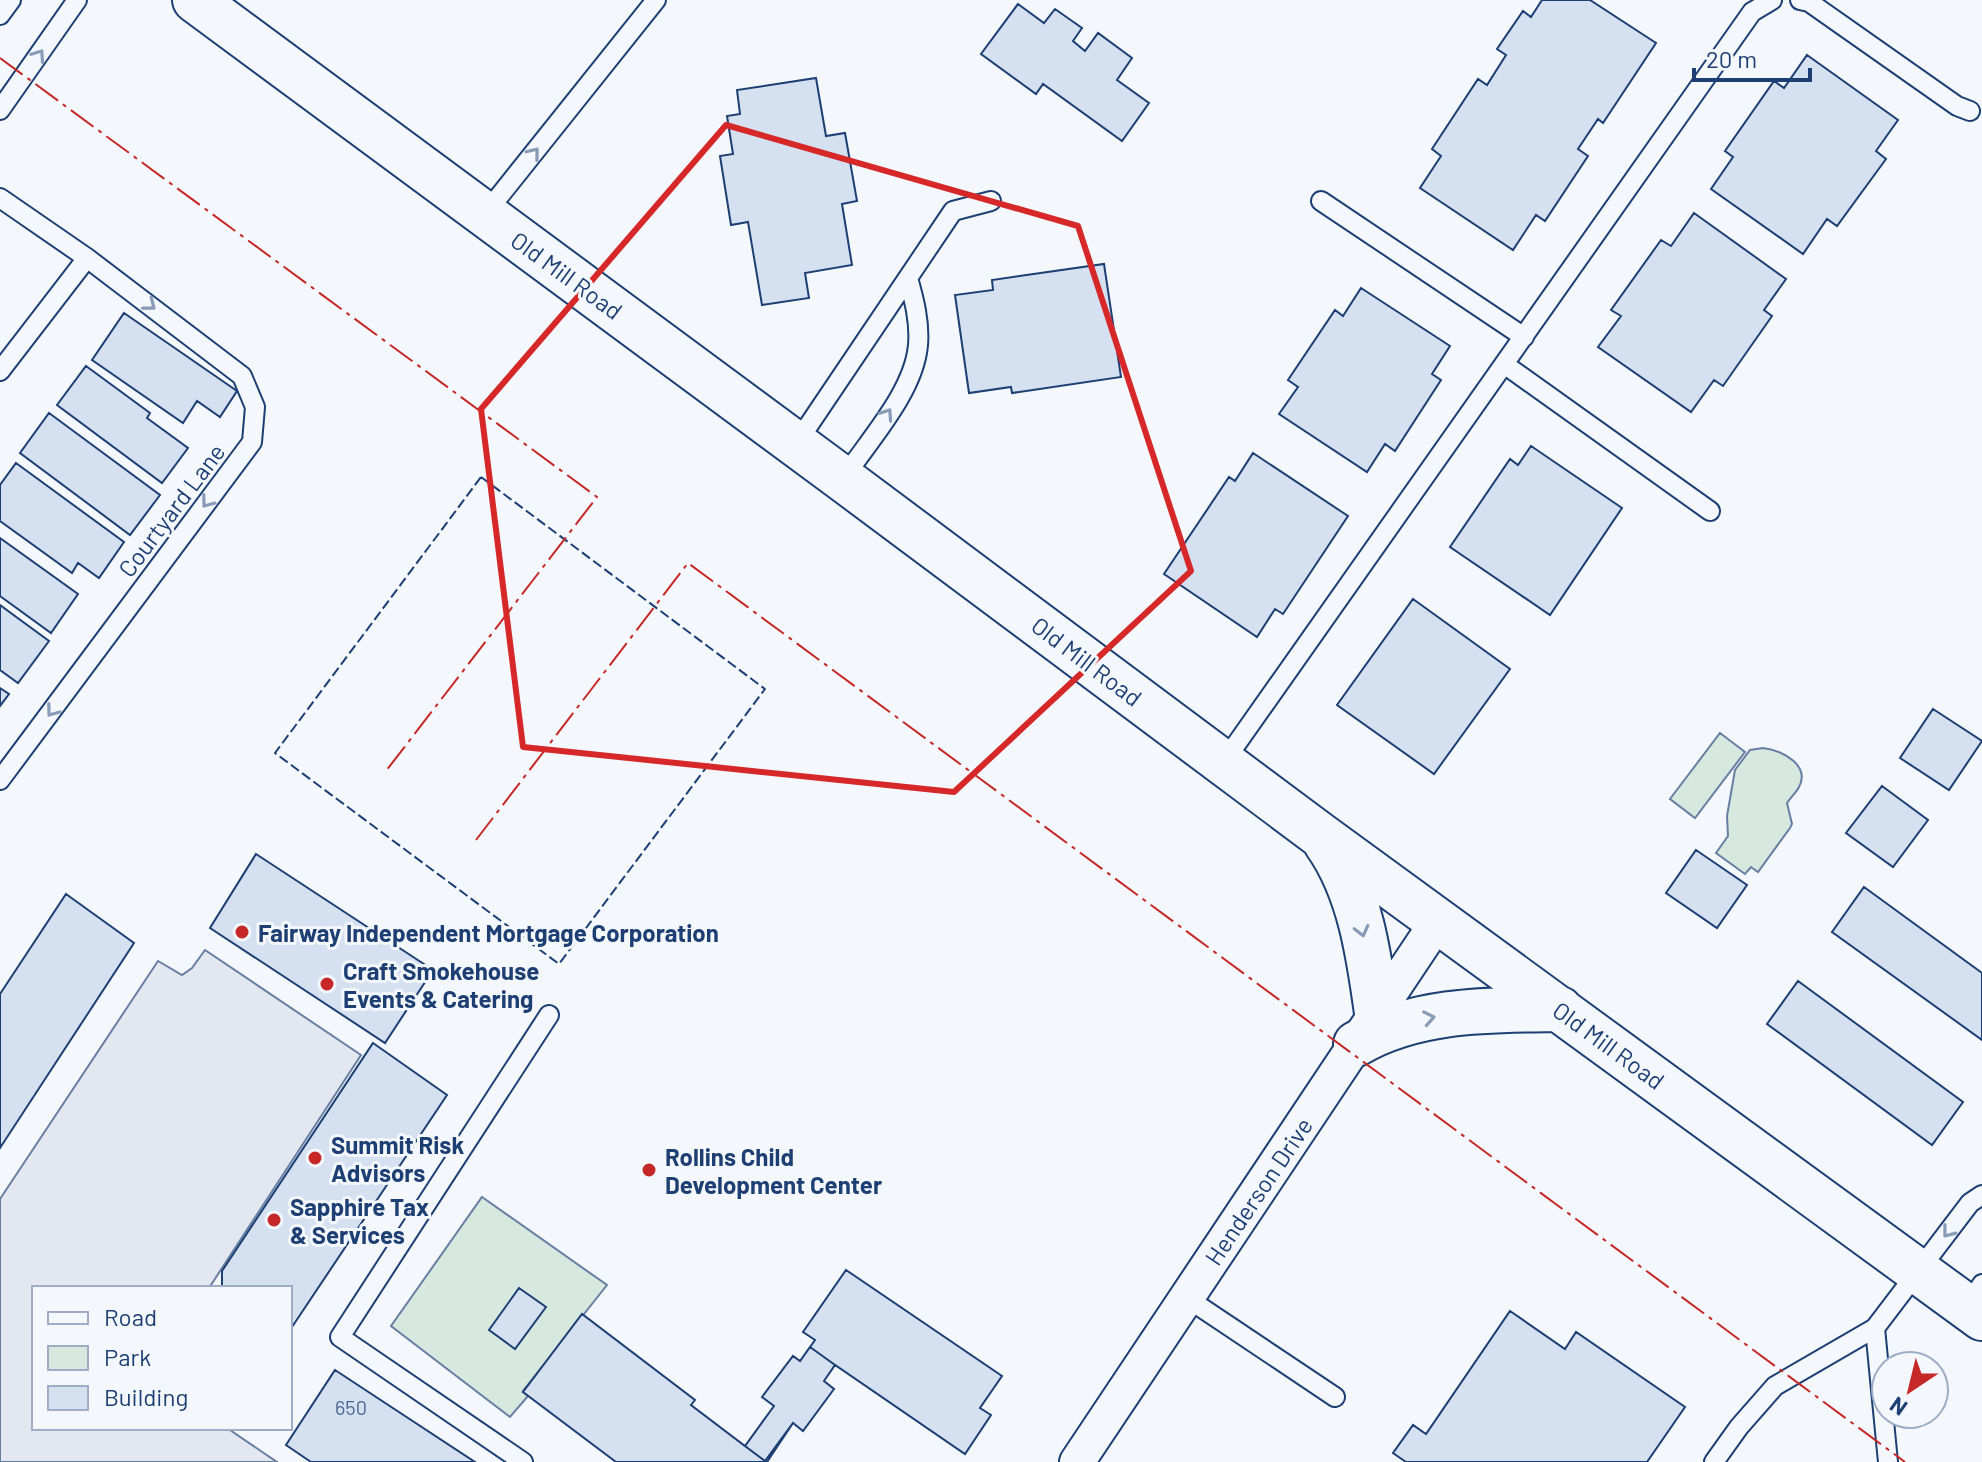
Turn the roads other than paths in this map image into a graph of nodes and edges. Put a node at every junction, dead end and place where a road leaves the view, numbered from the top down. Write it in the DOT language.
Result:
graph roads {
  1 [pos="11,0"];
  2 [pos="77,0"];
  3 [pos="195,0"];
  4 [pos="656,0"];
  5 [pos="1772,0"];
  6 [pos="1800,0"];
  7 [pos="0,15"];
  8 [pos="0,110"];
  9 [pos="1970,111"];
  10 [pos="0,198"];
  11 [pos="991,201"];
  12 [pos="1321,201"];
  13 [pos="485,214"];
  14 [pos="87,258"];
  15 [pos="908,278"];
  16 [pos="1524,337"];
  17 [pos="1504,364"];
  18 [pos="0,371"];
  19 [pos="796,444"];
  20 [pos="843,479"];
  21 [pos="1710,511"];
  22 [pos="1223,763"];
  23 [pos="0,780"];
  24 [pos="1320,835"];
  25 [pos="1438,921"];
  26 [pos="1560,1009"];
  27 [pos="549,1015"];
  28 [pos="1366,1028"];
  29 [pos="1982,1195"];
  30 [pos="1916,1272"];
  31 [pos="1187,1298"];
  32 [pos="1977,1304"];
  33 [pos="1875,1328"];
  34 [pos="1335,1397"];
  35 [pos="523,1462"];
  36 [pos="1077,1462"];
  37 [pos="1714,1462"];
  38 [pos="1888,1462"];
  1 -- 7 [label="lane"];
  8 -- 2 [label="lane, one-way"];
  3 -- 13 [label="street, Old Mill Road"];
  13 -- 4 [label="lane, one-way"];
  5 -- 16 [label="lane"];
  6 -- 9 [label="lane"];
  10 -- 14 [label="lane, Courtyard Lane"];
  11 -- 15 [label="lane"];
  12 -- 16 [label="lane"];
  13 -- 19 [label="street, Old Mill Road"];
  14 -- 18 [label="lane"];
  14 -- 23 [label="lane, Courtyard Lane, one-way"];
  15 -- 19 [label="lane"];
  20 -- 15 [label="lane, one-way"];
  16 -- 17 [label="lane"];
  17 -- 21 [label="lane"];
  17 -- 22 [label="lane"];
  19 -- 20 [label="street, Old Mill Road"];
  20 -- 22 [label="street, Old Mill Road"];
  22 -- 24 [label="street, Old Mill Road"];
  24 -- 25 [label="street, Old Mill Road"];
  24 -- 28 [label="street, one-way"];
  25 -- 26 [label="street, Old Mill Road"];
  25 -- 28 [label="street, Henderson Drive"];
  28 -- 26 [label="street, one-way"];
  26 -- 30 [label="street, Old Mill Road"];
  27 -- 35 [label="lane"];
  28 -- 31 [label="street, Henderson Drive"];
  29 -- 30 [label="lane, one-way"];
  30 -- 32 [label="street, Old Mill Road"];
  30 -- 33 [label="lane"];
  31 -- 34 [label="lane"];
  31 -- 36 [label="street, Henderson Drive"];
  33 -- 37 [label="lane"];
  33 -- 38 [label="lane"];
}
